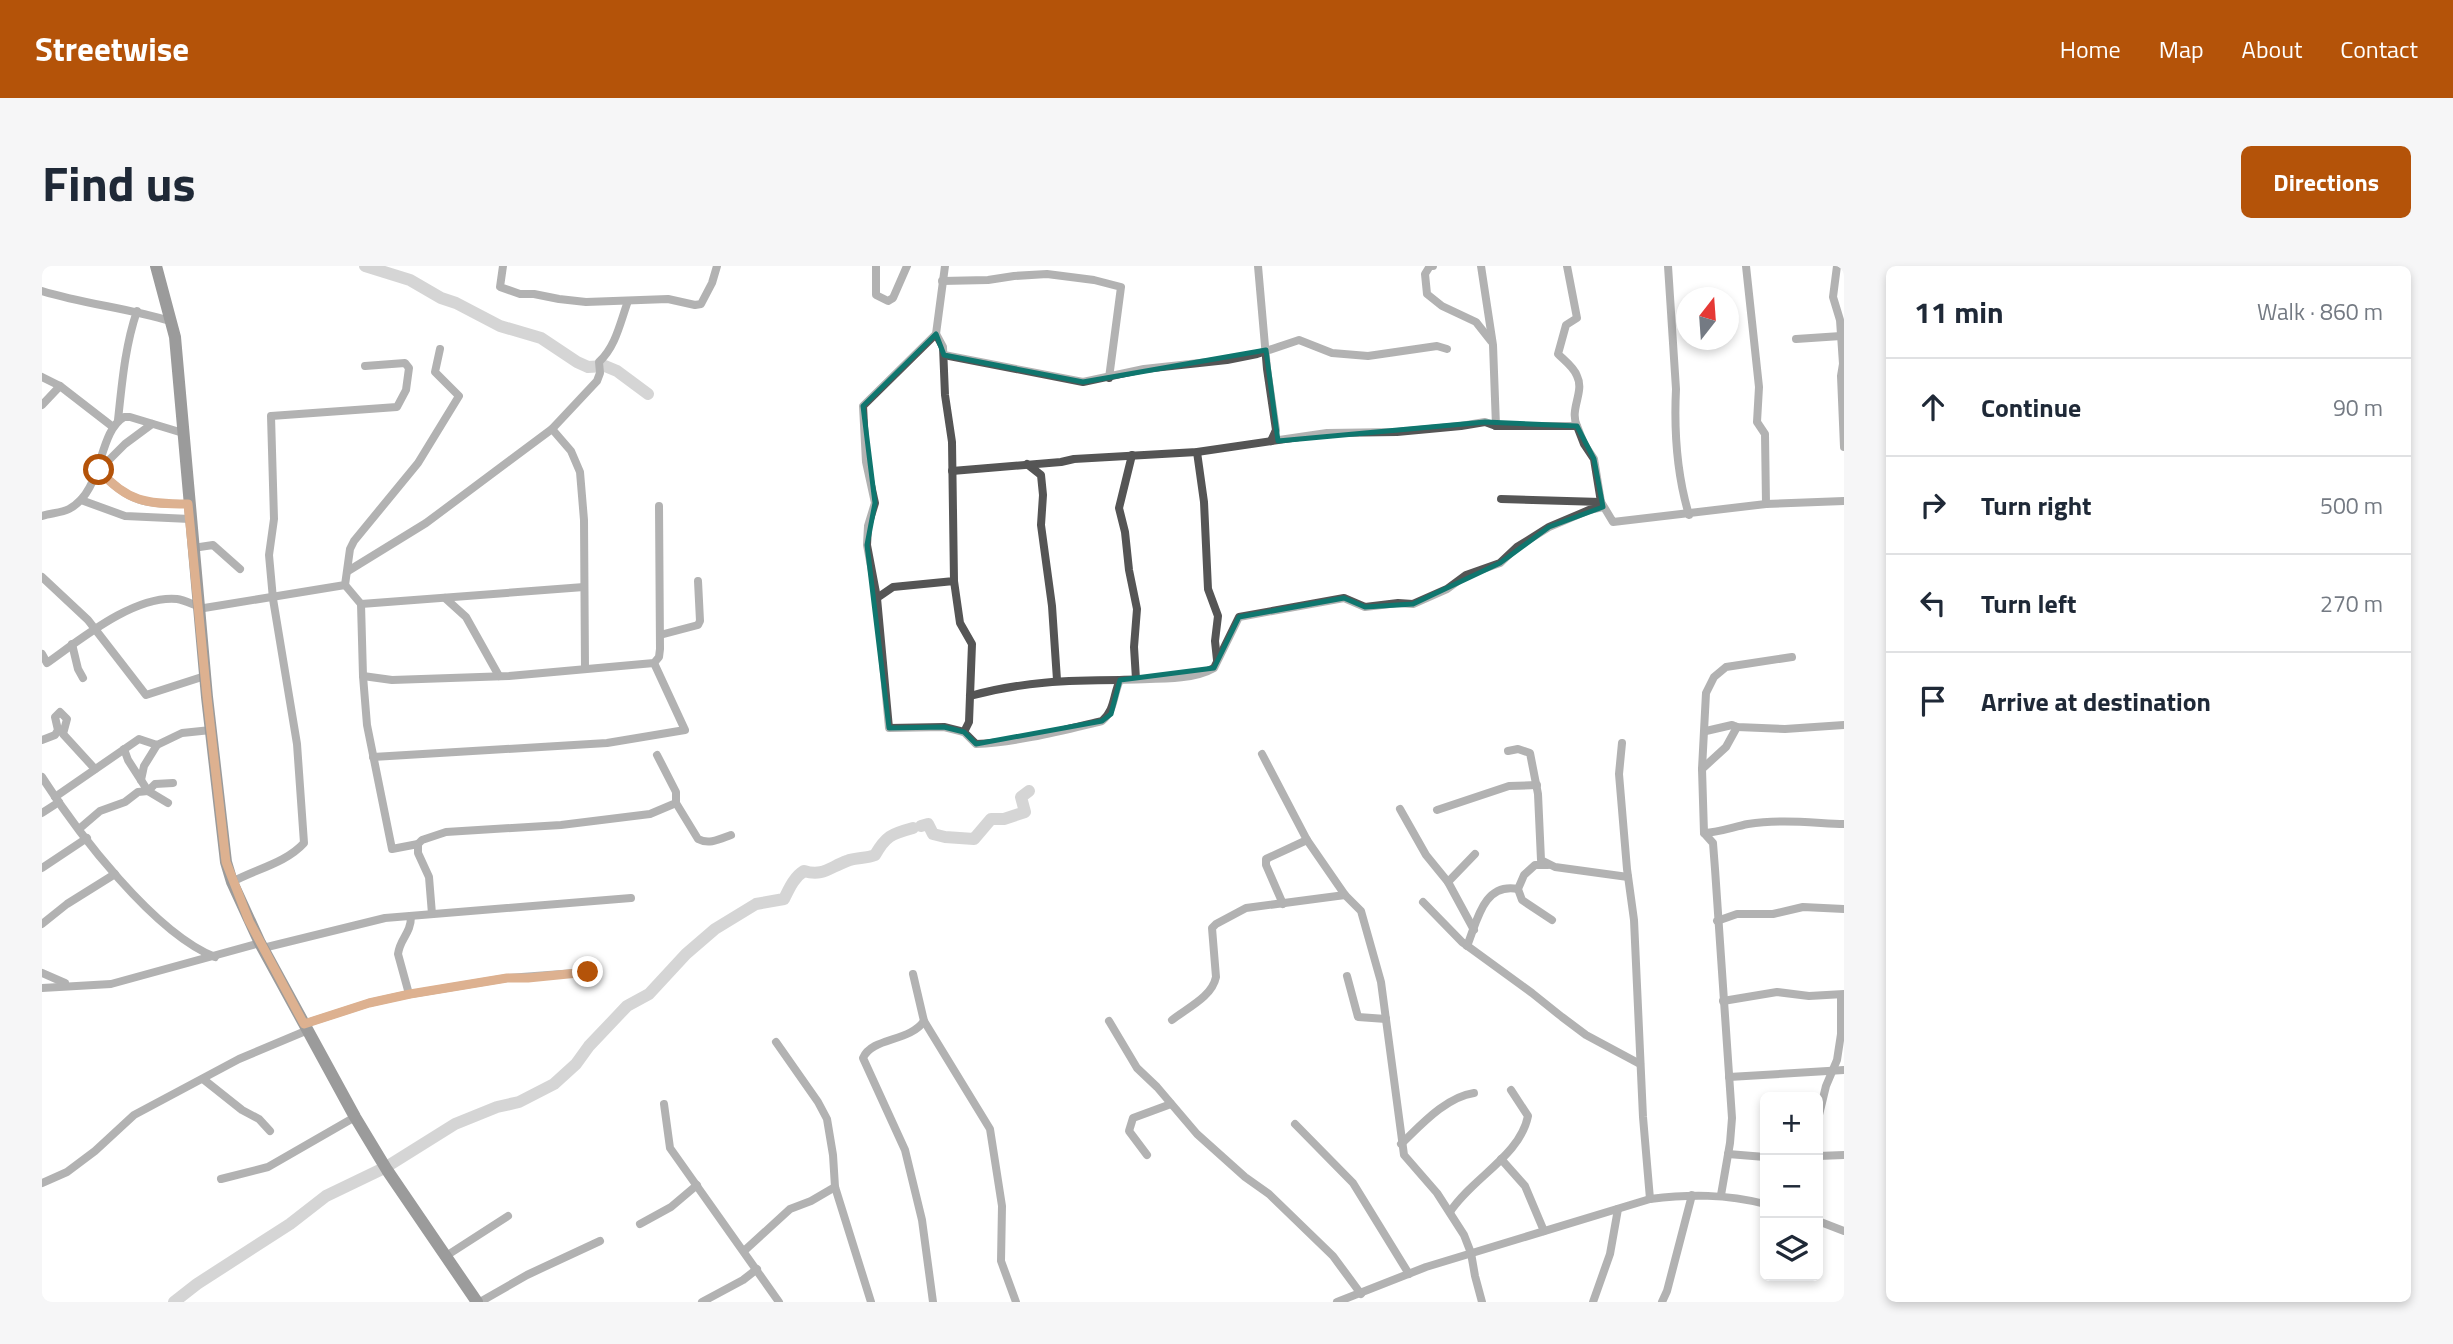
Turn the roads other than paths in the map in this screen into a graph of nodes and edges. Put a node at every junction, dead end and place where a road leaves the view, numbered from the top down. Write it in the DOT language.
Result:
graph roads {
  1 [pos="156,266"];
  2 [pos="503,266"];
  3 [pos="717,266"];
  4 [pos="876,266"];
  5 [pos="907,266"];
  6 [pos="945,266"];
  7 [pos="1258,266"];
  8 [pos="1480,266"];
  9 [pos="1567,266"];
  10 [pos="1668,266"];
  11 [pos="1746,266"];
  12 [pos="1837,266"];
  13 [pos="1429,267"];
  14 [pos="942,281"];
  15 [pos="42,291"];
  16 [pos="628,301"];
  17 [pos="137,310"];
  18 [pos="170,321"];
  19 [pos="1842,321"];
  20 [pos="936,334"];
  21 [pos="1841,336"];
  22 [pos="1797,339"];
  23 [pos="1493,345"];
  24 [pos="440,349"];
  25 [pos="1266,349"];
  26 [pos="1447,349"];
  27 [pos="944,355"];
  28 [pos="365,366"];
  29 [pos="42,377"];
  30 [pos="1109,378"];
  31 [pos="60,386"];
  32 [pos="42,405"];
  33 [pos="116,423"];
  34 [pos="152,424"];
  35 [pos="1496,426"];
  36 [pos="1577,426"];
  37 [pos="552,429"];
  38 [pos="1276,430"];
  39 [pos="183,433"];
  40 [pos="1271,440"];
  41 [pos="1288,440"];
  42 [pos="1844,447"];
  43 [pos="1197,452"];
  44 [pos="1132,455"];
  45 [pos="1049,463"];
  46 [pos="1027,464"];
  47 [pos="99,470"];
  48 [pos="952,471"];
  49 [pos="1041,475"];
  50 [pos="1501,499"];
  51 [pos="81,500"];
  52 [pos="1844,501"];
  53 [pos="188,504"];
  54 [pos="1602,504"];
  55 [pos="1766,504"];
  56 [pos="659,506"];
  57 [pos="1689,515"];
  58 [pos="42,516"];
  59 [pos="190,519"];
  60 [pos="193,548"];
  61 [pos="240,569"];
  62 [pos="348,570"];
  63 [pos="42,577"];
  64 [pos="954,581"];
  65 [pos="698,582"];
  66 [pos="345,585"];
  67 [pos="584,587"];
  68 [pos="273,598"];
  69 [pos="445,598"];
  70 [pos="877,598"];
  71 [pos="361,604"];
  72 [pos="198,608"];
  73 [pos="95,629"];
  74 [pos="660,635"];
  75 [pos="72,644"];
  76 [pos="63,651"];
  77 [pos="42,654"];
  78 [pos="1792,657"];
  79 [pos="1217,662"];
  80 [pos="654,663"];
  81 [pos="45,665"];
  82 [pos="585,668"];
  83 [pos="78,669"];
  84 [pos="205,676"];
  85 [pos="363,676"];
  86 [pos="499,676"];
  87 [pos="83,678"];
  88 [pos="1136,678"];
  89 [pos="1057,680"];
  90 [pos="1120,680"];
  91 [pos="970,696"];
  92 [pos="1844,725"];
  93 [pos="1737,727"];
  94 [pos="211,730"];
  95 [pos="1706,731"];
  96 [pos="964,732"];
  97 [pos="42,740"];
  98 [pos="1622,743"];
  99 [pos="157,745"];
  100 [pos="124,749"];
  101 [pos="1508,751"];
  102 [pos="1262,754"];
  103 [pos="657,755"];
  104 [pos="373,757"];
  105 [pos="95,769"];
  106 [pos="1702,769"];
  107 [pos="42,777"];
  108 [pos="141,780"];
  109 [pos="173,783"];
  110 [pos="1537,785"];
  111 [pos="148,791"];
  112 [pos="57,799"];
  113 [pos="168,803"];
  114 [pos="676,803"];
  115 [pos="1401,809"];
  116 [pos="1437,810"];
  117 [pos="42,813"];
  118 [pos="1844,824"];
  119 [pos="79,828"];
  120 [pos="1724,831"];
  121 [pos="1704,833"];
  122 [pos="732,835"];
  123 [pos="87,838"];
  124 [pos="1307,840"];
  125 [pos="1713,843"];
  126 [pos="418,844"];
  127 [pos="1475,854"];
  128 [pos="1548,865"];
  129 [pos="42,868"];
  130 [pos="116,874"];
  131 [pos="1628,877"];
  132 [pos="232,882"];
  133 [pos="1448,882"];
  134 [pos="1518,889"];
  135 [pos="1345,895"];
  136 [pos="631,898"];
  137 [pos="1423,902"];
  138 [pos="1283,904"];
  139 [pos="1844,909"];
  140 [pos="432,914"];
  141 [pos="411,916"];
  142 [pos="1552,920"];
  143 [pos="1717,921"];
  144 [pos="42,924"];
  145 [pos="1474,930"];
  146 [pos="262,945"];
  147 [pos="1467,946"];
  148 [pos="215,957"];
  149 [pos="588,972"];
  150 [pos="42,974"];
  151 [pos="913,974"];
  152 [pos="1348,976"];
  153 [pos="68,985"];
  154 [pos="42,988"];
  155 [pos="410,994"];
  156 [pos="1842,994"];
  157 [pos="1723,1001"];
  158 [pos="1386,1018"];
  159 [pos="1172,1020"];
  160 [pos="924,1021"];
  161 [pos="1109,1021"];
  162 [pos="306,1027"];
  163 [pos="776,1042"];
  164 [pos="1640,1064"];
  165 [pos="1832,1070"];
  166 [pos="1844,1070"];
  167 [pos="1729,1077"];
  168 [pos="203,1079"];
  169 [pos="1511,1090"];
  170 [pos="1474,1093"];
  171 [pos="1823,1102"];
  172 [pos="664,1104"];
  173 [pos="1171,1104"];
  174 [pos="355,1117"];
  175 [pos="1295,1124"];
  176 [pos="270,1131"];
  177 [pos="1401,1144"];
  178 [pos="1147,1154"];
  179 [pos="1728,1154"];
  180 [pos="1844,1155"];
  181 [pos="1823,1156"];
  182 [pos="1760,1157"];
  183 [pos="1501,1159"];
  184 [pos="221,1179"];
  185 [pos="43,1182"];
  186 [pos="697,1185"];
  187 [pos="835,1186"];
  188 [pos="1692,1195"];
  189 [pos="1721,1195"];
  190 [pos="1650,1199"];
  191 [pos="1760,1203"];
  192 [pos="1618,1209"];
  193 [pos="1450,1212"];
  194 [pos="508,1216"];
  195 [pos="1823,1223"];
  196 [pos="640,1224"];
  197 [pos="1544,1231"];
  198 [pos="1844,1231"];
  199 [pos="600,1241"];
  200 [pos="744,1251"];
  201 [pos="1471,1253"];
  202 [pos="446,1256"];
  203 [pos="757,1269"];
  204 [pos="1409,1274"];
  205 [pos="1361,1294"];
  206 [pos="708,1301"];
  207 [pos="478,1302"];
  208 [pos="779,1302"];
  209 [pos="871,1302"];
  210 [pos="933,1302"];
  211 [pos="1016,1302"];
  212 [pos="1337,1302"];
  213 [pos="1482,1302"];
  214 [pos="1593,1302"];
  215 [pos="1662,1302"];
  1 -- 18 [label="street"];
  2 -- 16 [label="street"];
  3 -- 16 [label="street"];
  4 -- 5 [label="street"];
  6 -- 14 [label="street"];
  7 -- 25 [label="street"];
  8 -- 23 [label="street"];
  9 -- 36 [label="street"];
  10 -- 57 [label="street"];
  11 -- 55 [label="street"];
  12 -- 19 [label="street"];
  13 -- 23 [label="street"];
  14 -- 20 [label="street"];
  14 -- 30 [label="street"];
  15 -- 17 [label="street"];
  16 -- 37 [label="street"];
  17 -- 18 [label="street"];
  17 -- 33 [label="street"];
  18 -- 39 [label="street"];
  19 -- 21 [label="street"];
  20 -- 27 [label="street"];
  20 -- 70 [label="street"];
  21 -- 22 [label="street"];
  21 -- 42 [label="street"];
  23 -- 35 [label="street"];
  24 -- 62 [label="street"];
  25 -- 26 [label="street"];
  25 -- 30 [label="street"];
  25 -- 38 [label="street"];
  27 -- 30 [label="street"];
  27 -- 48 [label="street"];
  28 -- 68 [label="street"];
  29 -- 31 [label="street"];
  31 -- 32 [label="street"];
  31 -- 33 [label="street"];
  33 -- 34 [label="street"];
  33 -- 47 [label="street"];
  34 -- 39 [label="street"];
  34 -- 47 [label="street"];
  35 -- 36 [label="street"];
  35 -- 41 [label="street"];
  36 -- 54 [label="street"];
  37 -- 62 [label="street"];
  37 -- 67 [label="street"];
  38 -- 40 [label="street"];
  38 -- 41 [label="street"];
  39 -- 53 [label="street"];
  40 -- 41 [label="street"];
  40 -- 43 [label="street"];
  43 -- 44 [label="street"];
  43 -- 79 [label="street"];
  44 -- 45 [label="street"];
  44 -- 88 [label="street"];
  45 -- 46 [label="street"];
  45 -- 49 [label="street"];
  46 -- 48 [label="street"];
  46 -- 49 [label="street"];
  47 -- 51 [label="street"];
  47 -- 53 [label="street"];
  48 -- 64 [label="street"];
  49 -- 89 [label="street"];
  50 -- 54 [label="street"];
  51 -- 58 [label="street"];
  51 -- 59 [label="street"];
  52 -- 55 [label="street"];
  53 -- 59 [label="street"];
  54 -- 57 [label="street"];
  54 -- 79 [label="street"];
  55 -- 57 [label="street"];
  56 -- 74 [label="street"];
  59 -- 60 [label="street"];
  60 -- 61 [label="street"];
  60 -- 72 [label="street"];
  62 -- 66 [label="street"];
  63 -- 73 [label="street"];
  64 -- 70 [label="street"];
  64 -- 91 [label="street"];
  65 -- 74 [label="street"];
  66 -- 68 [label="street"];
  66 -- 71 [label="street"];
  67 -- 69 [label="street"];
  67 -- 82 [label="street"];
  68 -- 72 [label="street"];
  68 -- 132 [label="street"];
  69 -- 71 [label="street"];
  69 -- 86 [label="street"];
  70 -- 96 [label="street"];
  71 -- 85 [label="street"];
  72 -- 73 [label="street"];
  72 -- 84 [label="street"];
  73 -- 75 [label="street"];
  73 -- 84 [label="street"];
  74 -- 80 [label="street"];
  75 -- 76 [label="street"];
  75 -- 83 [label="street"];
  76 -- 81 [label="street"];
  76 -- 83 [label="street"];
  77 -- 81 [label="street"];
  78 -- 95 [label="street"];
  79 -- 88 [label="street"];
  80 -- 82 [label="street"];
  80 -- 104 [label="street"];
  82 -- 86 [label="street"];
  83 -- 87 [label="street"];
  84 -- 94 [label="street"];
  85 -- 86 [label="street"];
  85 -- 104 [label="street"];
  88 -- 90 [label="street"];
  89 -- 90 [label="street"];
  89 -- 91 [label="street"];
  90 -- 96 [label="street"];
  91 -- 96 [label="street"];
  92 -- 93 [label="street"];
  93 -- 95 [label="street"];
  93 -- 106 [label="street"];
  94 -- 99 [label="street"];
  94 -- 132 [label="street"];
  95 -- 106 [label="street"];
  97 -- 105 [label="street"];
  98 -- 131 [label="street"];
  99 -- 100 [label="street"];
  99 -- 108 [label="street"];
  100 -- 105 [label="street"];
  100 -- 108 [label="street"];
  101 -- 110 [label="street"];
  102 -- 124 [label="street"];
  103 -- 114 [label="street"];
  104 -- 126 [label="street"];
  105 -- 112 [label="street"];
  106 -- 121 [label="street"];
  107 -- 112 [label="street"];
  108 -- 111 [label="street"];
  109 -- 111 [label="street"];
  110 -- 116 [label="street"];
  110 -- 128 [label="street"];
  111 -- 113 [label="street"];
  111 -- 119 [label="street"];
  112 -- 117 [label="street"];
  112 -- 119 [label="street"];
  114 -- 122 [label="street"];
  114 -- 126 [label="street"];
  115 -- 133 [label="street"];
  118 -- 120 [label="street"];
  119 -- 123 [label="street"];
  120 -- 121 [label="street"];
  120 -- 125 [label="street"];
  121 -- 125 [label="street"];
  123 -- 129 [label="street"];
  123 -- 130 [label="street"];
  124 -- 135 [label="street"];
  124 -- 138 [label="street"];
  125 -- 143 [label="street"];
  126 -- 140 [label="street"];
  127 -- 133 [label="street"];
  128 -- 131 [label="street"];
  128 -- 134 [label="street"];
  130 -- 144 [label="street"];
  130 -- 148 [label="street"];
  131 -- 164 [label="street"];
  132 -- 146 [label="street"];
  133 -- 145 [label="street"];
  134 -- 142 [label="street"];
  134 -- 145 [label="street"];
  135 -- 138 [label="street"];
  135 -- 158 [label="street"];
  136 -- 140 [label="street"];
  137 -- 147 [label="street"];
  138 -- 159 [label="street"];
  139 -- 143 [label="street"];
  140 -- 141 [label="street"];
  141 -- 146 [label="street"];
  141 -- 155 [label="street"];
  143 -- 157 [label="street"];
  145 -- 147 [label="street"];
  146 -- 148 [label="street"];
  146 -- 162 [label="street"];
  147 -- 164 [label="street"];
  148 -- 153 [label="street"];
  149 -- 155 [label="street"];
  150 -- 153 [label="street"];
  151 -- 160 [label="street"];
  152 -- 158 [label="street"];
  153 -- 154 [label="street"];
  155 -- 162 [label="street"];
  156 -- 157 [label="street"];
  156 -- 165 [label="street"];
  157 -- 167 [label="street"];
  158 -- 177 [label="street"];
  160 -- 210 [label="street"];
  160 -- 211 [label="street"];
  161 -- 173 [label="street"];
  162 -- 168 [label="street"];
  162 -- 174 [label="street"];
  163 -- 187 [label="street"];
  164 -- 190 [label="street"];
  165 -- 166 [label="street"];
  165 -- 167 [label="street"];
  165 -- 171 [label="street"];
  167 -- 179 [label="street"];
  168 -- 176 [label="street"];
  168 -- 185 [label="street"];
  169 -- 183 [label="street"];
  170 -- 177 [label="street"];
  172 -- 186 [label="street"];
  173 -- 178 [label="street"];
  173 -- 205 [label="street"];
  174 -- 184 [label="street"];
  174 -- 202 [label="street"];
  175 -- 204 [label="street"];
  177 -- 193 [label="street"];
  179 -- 182 [label="street"];
  179 -- 189 [label="street"];
  180 -- 181 [label="street"];
  183 -- 193 [label="street"];
  183 -- 197 [label="street"];
  186 -- 196 [label="street"];
  186 -- 200 [label="street"];
  187 -- 200 [label="street"];
  187 -- 209 [label="street"];
  188 -- 189 [label="street"];
  188 -- 190 [label="street"];
  188 -- 215 [label="street"];
  189 -- 191 [label="street"];
  190 -- 192 [label="street"];
  192 -- 197 [label="street"];
  192 -- 214 [label="street"];
  193 -- 201 [label="street"];
  194 -- 202 [label="street"];
  195 -- 198 [label="street"];
  197 -- 201 [label="street"];
  199 -- 207 [label="street"];
  200 -- 203 [label="street"];
  201 -- 204 [label="street"];
  201 -- 213 [label="street"];
  202 -- 207 [label="street"];
  203 -- 206 [label="street"];
  203 -- 208 [label="street"];
  204 -- 205 [label="street"];
  205 -- 212 [label="street"];
}
